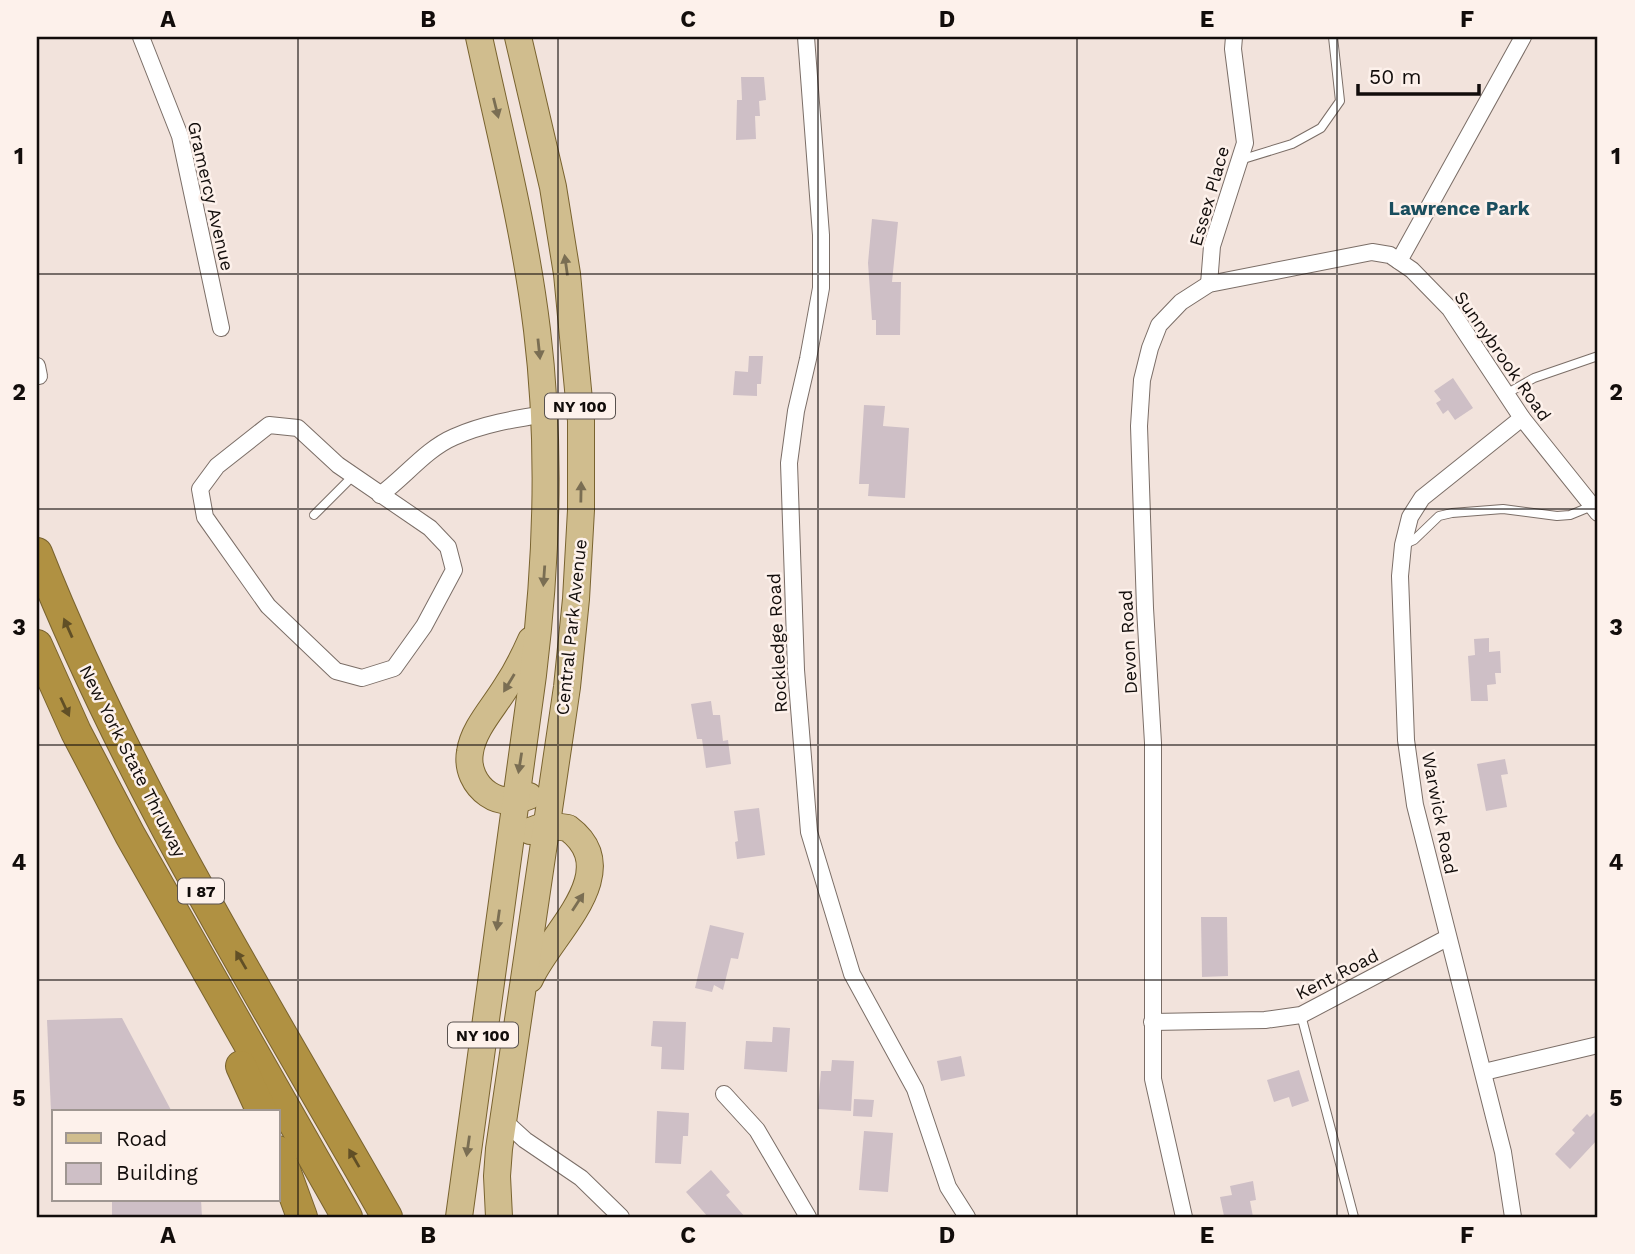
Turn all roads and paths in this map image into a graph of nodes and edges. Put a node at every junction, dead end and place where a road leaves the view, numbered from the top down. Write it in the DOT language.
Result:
graph roads {
  1 [pos="141,37"];
  2 [pos="479,37"];
  3 [pos="518,37"];
  4 [pos="806,37"];
  5 [pos="1234,37"];
  6 [pos="1333,37"];
  7 [pos="1523,37"];
  8 [pos="1240,160"];
  9 [pos="1399,261"];
  10 [pos="1209,284"];
  11 [pos="221,328"];
  12 [pos="1598,356"];
  13 [pos="1506,394"];
  14 [pos="545,414"];
  15 [pos="1522,418"];
  16 [pos="353,476"];
  17 [pos="380,495"];
  18 [pos="1595,510"];
  19 [pos="314,515"];
  20 [pos="1404,545"];
  21 [pos="37,554"];
  22 [pos="540,622"];
  23 [pos="37,645"];
  24 [pos="553,779"];
  25 [pos="515,801"];
  26 [pos="546,825"];
  27 [pos="508,853"];
  28 [pos="159,888"];
  29 [pos="1447,938"];
  30 [pos="520,1004"];
  31 [pos="1301,1015"];
  32 [pos="1152,1022"];
  33 [pos="1598,1045"];
  34 [pos="1484,1072"];
  35 [pos="724,1094"];
  36 [pos="261,1110"];
  37 [pos="503,1120"];
  38 [pos="280,1156"];
  39 [pos="302,1217"];
  40 [pos="347,1217"];
  41 [pos="387,1217"];
  42 [pos="459,1217"];
  43 [pos="499,1217"];
  44 [pos="621,1217"];
  45 [pos="808,1217"];
  46 [pos="967,1217"];
  47 [pos="1184,1217"];
  48 [pos="1354,1217"];
  49 [pos="1513,1217"];
  1 -- 11 [label="street, Gramercy Avenue"];
  2 -- 14 [label="main road, Central Park Avenue / NY 100, one-way"];
  24 -- 3 [label="main road, Central Park Avenue / NY 100, one-way"];
  4 -- 46 [label="street, Rockledge Road"];
  5 -- 8 [label="street, Essex Place"];
  6 -- 8 [label="lane"];
  7 -- 9 [label="street"];
  8 -- 10 [label="street, Essex Place"];
  9 -- 10 [label="street, Devon Road"];
  9 -- 13 [label="street, Sunnybrook Road"];
  10 -- 32 [label="street, Devon Road"];
  12 -- 13 [label="lane"];
  13 -- 15 [label="street, Sunnybrook Road"];
  14 -- 17 [label="street"];
  14 -- 22 [label="main road, Central Park Avenue / NY 100, one-way"];
  15 -- 18 [label="street, Sunnybrook Road"];
  15 -- 20 [label="street, Warwick Road"];
  16 -- 17 [label="street"];
  16 -- 17 [label="street"];
  16 -- 19 [label="lane"];
  18 -- 20 [label="lane"];
  20 -- 29 [label="street, Warwick Road"];
  41 -- 21 [label="highway, New York State Thruway / I 87, one-way"];
  22 -- 25 [label="main road, Central Park Avenue / NY 100, one-way"];
  22 -- 25 [label="main road, one-way"];
  23 -- 28 [label="highway, New York State Thruway / I 87, one-way"];
  24 -- 25 [label="main road"];
  24 -- 26 [label="main road, Central Park Avenue / NY 100"];
  25 -- 27 [label="main road, Central Park Avenue / NY 100"];
  26 -- 27 [label="main road"];
  26 -- 30 [label="main road, Central Park Avenue / NY 100"];
  30 -- 26 [label="main road, one-way"];
  27 -- 42 [label="main road, Central Park Avenue / NY 100, one-way"];
  28 -- 36 [label="highway"];
  28 -- 40 [label="highway, New York State Thruway / I 87"];
  29 -- 31 [label="street, Kent Road"];
  29 -- 34 [label="street, Warwick Road"];
  30 -- 37 [label="main road, Central Park Avenue / NY 100"];
  31 -- 32 [label="street, Kent Road"];
  31 -- 48 [label="lane"];
  32 -- 47 [label="street, Devon Road"];
  33 -- 34 [label="street"];
  34 -- 49 [label="street, Warwick Road"];
  35 -- 45 [label="street"];
  37 -- 43 [label="main road, Central Park Avenue / NY 100"];
  37 -- 44 [label="street"];
  38 -- 39 [label="highway"];
}
